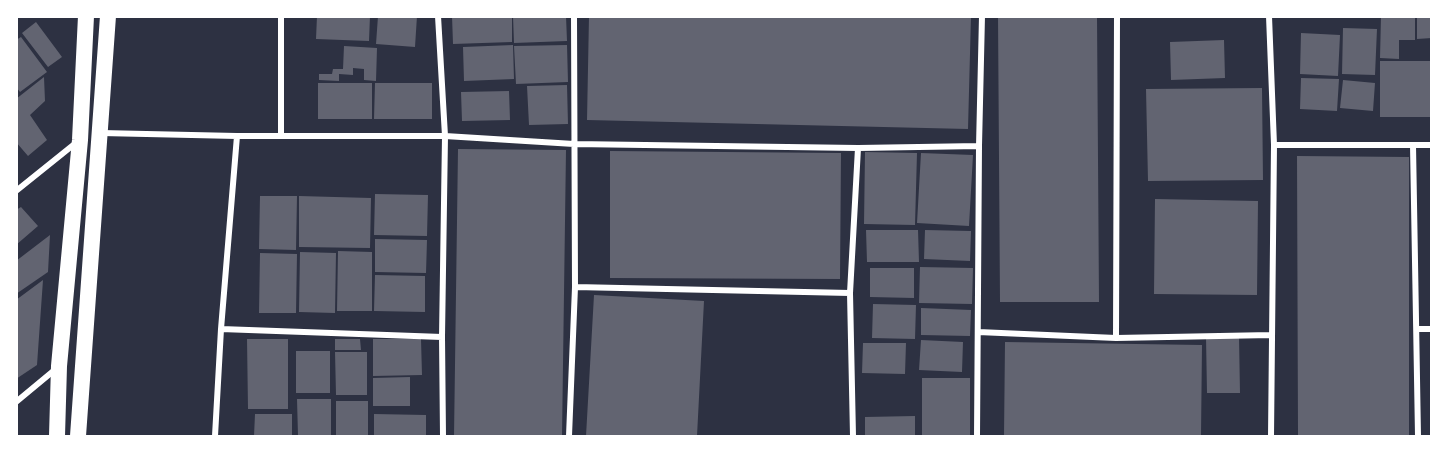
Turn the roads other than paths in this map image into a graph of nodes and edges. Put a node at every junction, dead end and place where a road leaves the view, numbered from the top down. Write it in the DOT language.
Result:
graph roads {
  1 [pos="86,16"];
  2 [pos="108,16"];
  3 [pos="281,16"];
  4 [pos="438,16"];
  5 [pos="574,16"];
  6 [pos="982,16"];
  7 [pos="1117,16"];
  8 [pos="1269,16"];
  9 [pos="100,133"];
  10 [pos="237,136"];
  11 [pos="281,136"];
  12 [pos="445,136"];
  13 [pos="80,140"];
  14 [pos="574,144"];
  15 [pos="1413,145"];
  16 [pos="1431,145"];
  17 [pos="979,146"];
  18 [pos="1274,146"];
  19 [pos="858,148"];
  20 [pos="16,191"];
  21 [pos="575,287"];
  22 [pos="850,293"];
  23 [pos="221,329"];
  24 [pos="1417,329"];
  25 [pos="1431,329"];
  26 [pos="978,332"];
  27 [pos="1271,335"];
  28 [pos="442,337"];
  29 [pos="1116,338"];
  30 [pos="59,366"];
  31 [pos="16,402"];
  32 [pos="57,436"];
  33 [pos="78,436"];
  34 [pos="215,436"];
  35 [pos="443,436"];
  36 [pos="569,436"];
  37 [pos="853,436"];
  38 [pos="977,436"];
  39 [pos="1271,436"];
  40 [pos="1418,436"];
  1 -- 13 [label="highway"];
  2 -- 9 [label="highway"];
  3 -- 11 [label="street"];
  4 -- 12 [label="street"];
  5 -- 14 [label="street"];
  6 -- 17 [label="street"];
  7 -- 29 [label="street"];
  8 -- 18 [label="street"];
  9 -- 10 [label="street"];
  9 -- 33 [label="highway"];
  10 -- 11 [label="street"];
  10 -- 23 [label="street"];
  11 -- 12 [label="street"];
  12 -- 14 [label="street"];
  12 -- 28 [label="street"];
  13 -- 20 [label="street"];
  13 -- 30 [label="highway"];
  14 -- 19 [label="street"];
  14 -- 21 [label="street"];
  15 -- 16 [label="street"];
  15 -- 18 [label="street"];
  15 -- 24 [label="street"];
  17 -- 19 [label="street"];
  17 -- 26 [label="street"];
  18 -- 27 [label="street"];
  19 -- 22 [label="street"];
  21 -- 22 [label="street"];
  21 -- 36 [label="street"];
  22 -- 37 [label="street"];
  23 -- 28 [label="street"];
  23 -- 34 [label="street"];
  24 -- 25 [label="street"];
  24 -- 40 [label="street"];
  26 -- 29 [label="street"];
  26 -- 38 [label="street"];
  27 -- 29 [label="street"];
  27 -- 39 [label="street"];
  28 -- 35 [label="street"];
  30 -- 31 [label="street"];
  30 -- 32 [label="highway"];
}
